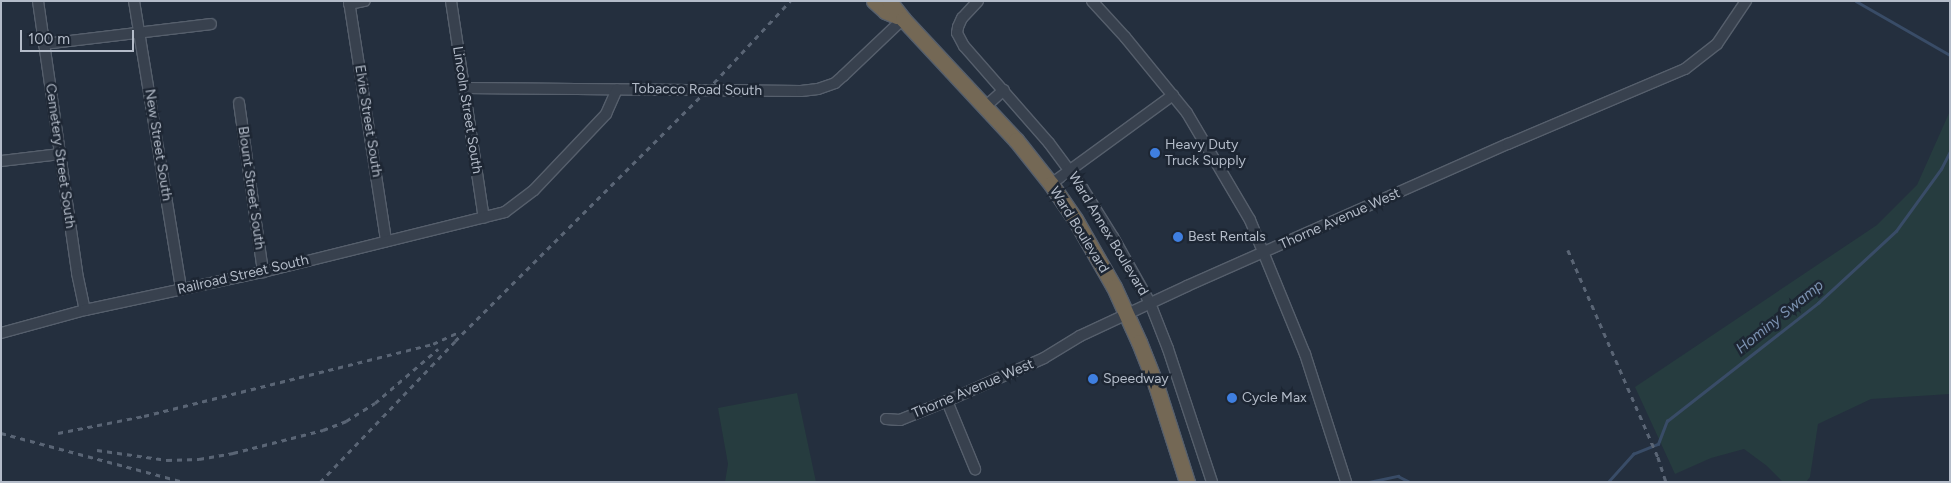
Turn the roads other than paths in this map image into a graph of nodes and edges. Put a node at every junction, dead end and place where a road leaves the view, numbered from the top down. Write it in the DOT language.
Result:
graph roads {
  1 [pos="38,1"];
  2 [pos="134,1"];
  3 [pos="365,1"];
  4 [pos="451,1"];
  5 [pos="874,1"];
  6 [pos="889,1"];
  7 [pos="978,1"];
  8 [pos="1092,1"];
  9 [pos="1746,1"];
  10 [pos="349,2"];
  11 [pos="903,19"];
  12 [pos="211,24"];
  13 [pos="140,33"];
  14 [pos="44,44"];
  15 [pos="464,88"];
  16 [pos="617,89"];
  17 [pos="1004,90"];
  18 [pos="1173,95"];
  19 [pos="240,103"];
  20 [pos="986,106"];
  21 [pos="60,154"];
  22 [pos="1,161"];
  23 [pos="1070,170"];
  24 [pos="1051,184"];
  25 [pos="484,218"];
  26 [pos="386,242"];
  27 [pos="1264,253"];
  28 [pos="263,272"];
  29 [pos="181,289"];
  30 [pos="1150,303"];
  31 [pos="85,310"];
  32 [pos="1127,314"];
  33 [pos="1,333"];
  34 [pos="947,401"];
  35 [pos="886,419"];
  36 [pos="975,469"];
  37 [pos="1345,479"];
  38 [pos="1187,482"];
  39 [pos="1212,482"];
  1 -- 14 [label="street, Cemetery Street South"];
  2 -- 13 [label="street, New Street South"];
  3 -- 10 [label="street"];
  4 -- 15 [label="street, Lincoln Street South"];
  5 -- 11 [label="highway, Ward Boulevard"];
  6 -- 11 [label="highway, Ward Boulevard"];
  7 -- 17 [label="street, Ward Annex Boulevard"];
  8 -- 18 [label="street"];
  9 -- 27 [label="street, Thorne Avenue West"];
  10 -- 26 [label="street, Elvie Street South"];
  11 -- 16 [label="street, Tobacco Road South"];
  11 -- 20 [label="highway, Ward Boulevard"];
  12 -- 13 [label="street"];
  13 -- 14 [label="street"];
  13 -- 29 [label="street, New Street South"];
  14 -- 21 [label="street, Cemetery Street South"];
  15 -- 16 [label="street, Tobacco Road South"];
  15 -- 25 [label="street, Lincoln Street South"];
  16 -- 25 [label="street, Railroad Street South"];
  17 -- 20 [label="street"];
  17 -- 23 [label="street, Ward Annex Boulevard"];
  18 -- 23 [label="street"];
  18 -- 27 [label="street"];
  19 -- 28 [label="street, Blount Street South"];
  20 -- 24 [label="highway, Ward Boulevard"];
  21 -- 22 [label="street"];
  21 -- 31 [label="street, Cemetery Street South"];
  23 -- 24 [label="street"];
  23 -- 30 [label="street, Ward Annex Boulevard"];
  24 -- 32 [label="highway, Ward Boulevard"];
  25 -- 26 [label="street, Railroad Street South"];
  26 -- 28 [label="street, Railroad Street South"];
  27 -- 30 [label="street, Thorne Avenue West"];
  27 -- 37 [label="street"];
  28 -- 29 [label="street, Railroad Street South"];
  29 -- 31 [label="street, Railroad Street South"];
  30 -- 32 [label="street, Thorne Avenue West"];
  30 -- 39 [label="street, Ward Annex Boulevard"];
  31 -- 33 [label="street, Railroad Street South"];
  32 -- 34 [label="street, Thorne Avenue West"];
  32 -- 38 [label="highway, Ward Boulevard"];
  34 -- 35 [label="street, Thorne Avenue West"];
  34 -- 36 [label="street"];
}
